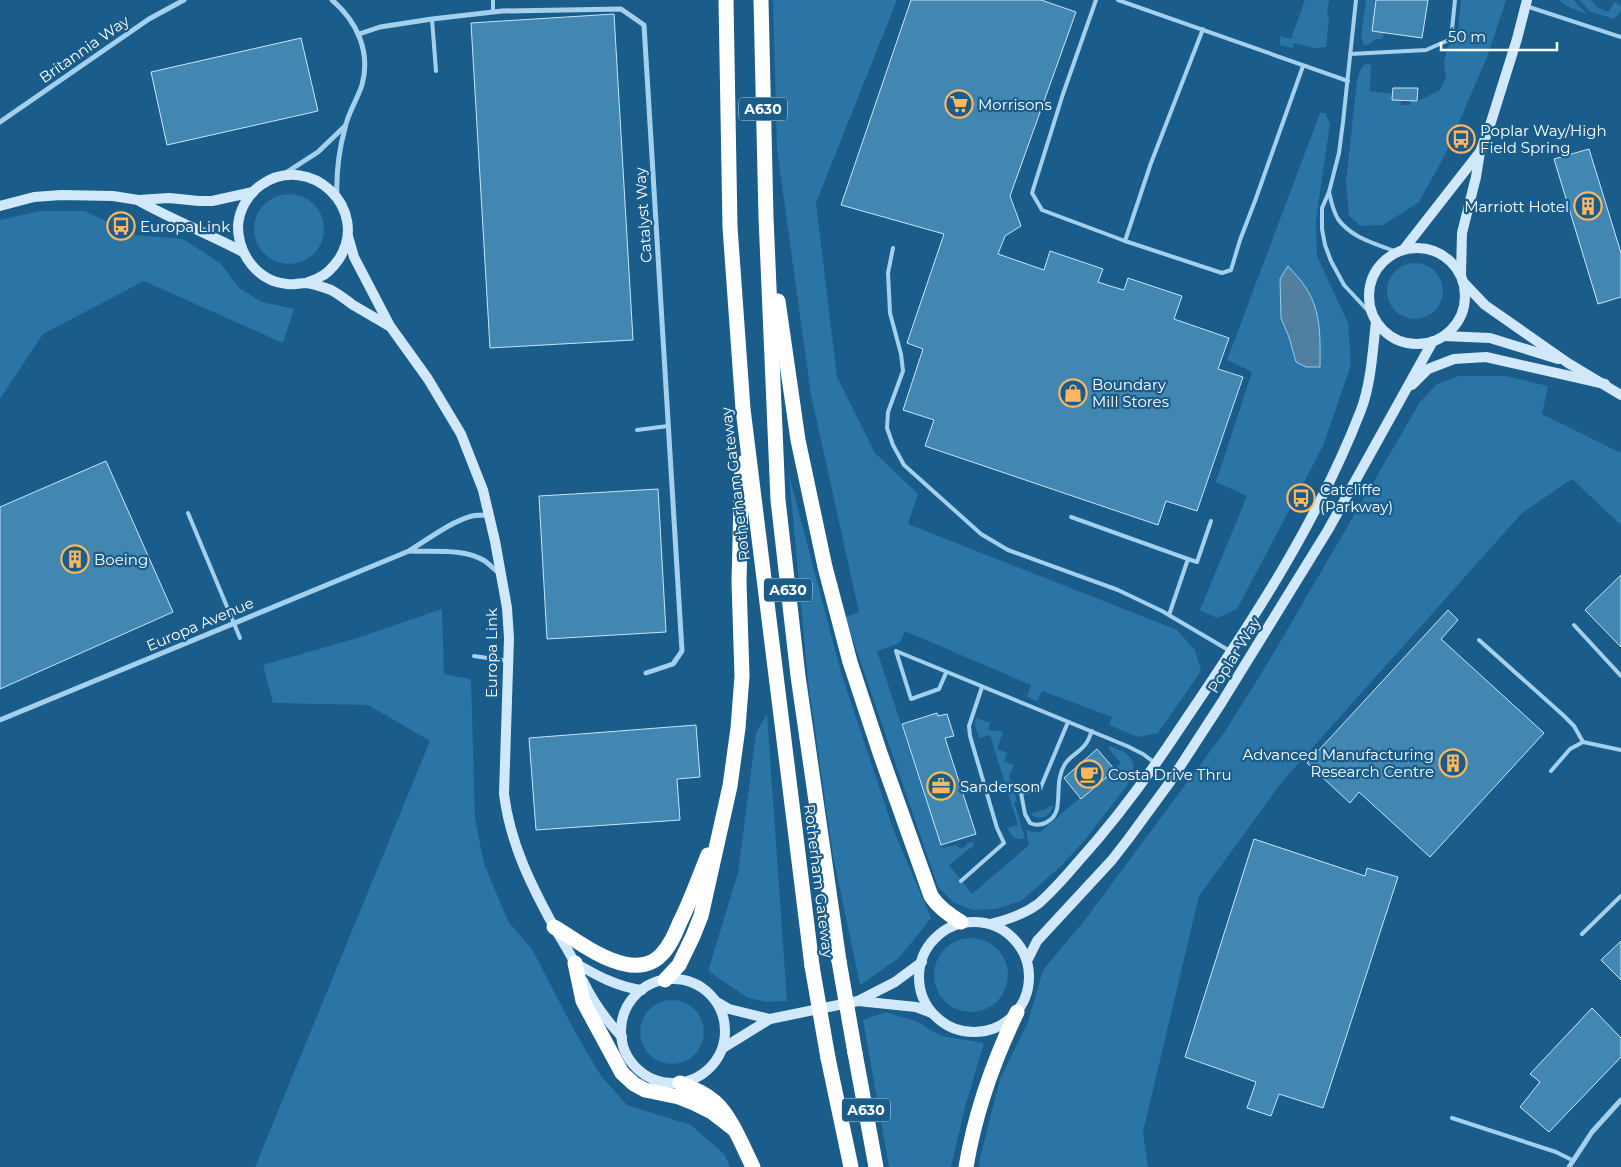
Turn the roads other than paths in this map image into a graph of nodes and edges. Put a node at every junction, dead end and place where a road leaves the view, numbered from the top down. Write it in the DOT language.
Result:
graph roads {
  1 [pos="184,0"];
  2 [pos="332,0"];
  3 [pos="492,0"];
  4 [pos="726,0"];
  5 [pos="761,0"];
  6 [pos="1096,0"];
  7 [pos="1118,0"];
  8 [pos="1356,0"];
  9 [pos="1455,0"];
  10 [pos="1526,3"];
  11 [pos="493,12"];
  12 [pos="432,19"];
  13 [pos="1203,29"];
  14 [pos="359,34"];
  15 [pos="1621,37"];
  16 [pos="1350,54"];
  17 [pos="1303,66"];
  18 [pos="436,71"];
  19 [pos="1348,81"];
  20 [pos="0,122"];
  21 [pos="345,127"];
  22 [pos="1480,152"];
  23 [pos="281,176"];
  24 [pos="253,192"];
  25 [pos="1329,192"];
  26 [pos="337,197"];
  27 [pos="138,200"];
  28 [pos="0,206"];
  29 [pos="766,217"];
  30 [pos="348,236"];
  31 [pos="1126,241"];
  32 [pos="893,248"];
  33 [pos="1401,250"];
  34 [pos="243,252"];
  35 [pos="1462,279"];
  36 [pos="306,283"];
  37 [pos="1374,318"];
  38 [pos="390,326"];
  39 [pos="1444,336"];
  40 [pos="1433,341"];
  41 [pos="1568,363"];
  42 [pos="1605,384"];
  43 [pos="1404,392"];
  44 [pos="1621,395"];
  45 [pos="742,409"];
  46 [pos="668,426"];
  47 [pos="638,430"];
  48 [pos="188,513"];
  49 [pos="489,515"];
  50 [pos="1071,517"];
  51 [pos="1211,521"];
  52 [pos="410,551"];
  53 [pos="1188,559"];
  54 [pos="502,575"];
  55 [pos="1169,615"];
  56 [pos="234,624"];
  57 [pos="1574,625"];
  58 [pos="240,638"];
  59 [pos="1479,640"];
  60 [pos="1232,652"];
  61 [pos="474,656"];
  62 [pos="508,661"];
  63 [pos="646,673"];
  64 [pos="946,673"];
  65 [pos="1621,676"];
  66 [pos="982,687"];
  67 [pos="0,720"];
  68 [pos="1068,722"];
  69 [pos="1092,732"];
  70 [pos="1582,742"];
  71 [pos="1621,750"];
  72 [pos="1156,764"];
  73 [pos="1551,771"];
  74 [pos="726,804"];
  75 [pos="961,881"];
  76 [pos="1621,896"];
  77 [pos="960,922"];
  78 [pos="990,924"];
  79 [pos="554,927"];
  80 [pos="1582,934"];
  81 [pos="1027,961"];
  82 [pos="922,962"];
  83 [pos="575,963"];
  84 [pos="665,980"];
  85 [pos="642,990"];
  86 [pos="858,1001"];
  87 [pos="716,1002"];
  88 [pos="1017,1012"];
  89 [pos="933,1013"];
  90 [pos="770,1018"];
  91 [pos="622,1037"];
  92 [pos="723,1048"];
  93 [pos="680,1083"];
  94 [pos="1621,1100"];
  95 [pos="1452,1118"];
  96 [pos="734,1129"];
  97 [pos="1572,1160"];
  98 [pos="753,1167"];
  99 [pos="851,1167"];
  100 [pos="876,1167"];
  101 [pos="966,1167"];
  102 [pos="1569,1167"];
  1 -- 20 [label="street, Britannia Way"];
  2 -- 14 [label="street"];
  3 -- 11 [label="lane"];
  4 -- 45 [label="highway, Rotherham Gateway / A630"];
  5 -- 29 [label="highway, Rotherham Gateway / A630"];
  6 -- 31 [label="lane"];
  7 -- 13 [label="lane"];
  8 -- 16 [label="lane"];
  9 -- 16 [label="lane"];
  10 -- 15 [label="lane"];
  10 -- 22 [label="main road, Poplar Way"];
  11 -- 12 [label="street, Catalyst Way"];
  11 -- 46 [label="street, Catalyst Way"];
  12 -- 14 [label="street, Catalyst Way"];
  12 -- 18 [label="lane"];
  13 -- 17 [label="lane"];
  13 -- 31 [label="lane"];
  14 -- 21 [label="street"];
  16 -- 19 [label="lane"];
  17 -- 19 [label="lane"];
  17 -- 31 [label="lane"];
  19 -- 25 [label="lane"];
  21 -- 23 [label="street"];
  21 -- 26 [label="street"];
  22 -- 33 [label="main road, Poplar Way"];
  22 -- 35 [label="main road, Poplar Way"];
  23 -- 24 [label="main road, Europa Link"];
  23 -- 26 [label="main road, Europa Link"];
  24 -- 27 [label="main road, Europa Link"];
  24 -- 34 [label="main road, Europa Link"];
  25 -- 33 [label="lane"];
  25 -- 37 [label="lane"];
  26 -- 30 [label="main road, Europa Link"];
  27 -- 28 [label="main road, Europa Link"];
  27 -- 34 [label="main road, Europa Link"];
  29 -- 77 [label="highway, A630"];
  29 -- 100 [label="highway, Rotherham Gateway / A630, bridge"];
  30 -- 36 [label="main road, Europa Link"];
  30 -- 38 [label="main road, Europa Link"];
  32 -- 55 [label="lane"];
  33 -- 35 [label="main road"];
  33 -- 37 [label="main road, Poplar Way"];
  34 -- 36 [label="main road, Europa Link"];
  35 -- 39 [label="main road, Poplar Way"];
  35 -- 41 [label="main road"];
  36 -- 38 [label="main road, Europa Link"];
  37 -- 40 [label="main road, Poplar Way"];
  37 -- 60 [label="main road, Poplar Way"];
  38 -- 49 [label="main road, Europa Link"];
  39 -- 40 [label="main road, Poplar Way"];
  39 -- 41 [label="main road"];
  40 -- 43 [label="main road, Poplar Way"];
  41 -- 42 [label="main road"];
  42 -- 43 [label="main road"];
  42 -- 44 [label="main road"];
  43 -- 81 [label="main road, Poplar Way"];
  45 -- 74 [label="highway, A630"];
  45 -- 99 [label="highway, Rotherham Gateway / A630, bridge"];
  46 -- 47 [label="lane"];
  46 -- 63 [label="street, Catalyst Way"];
  48 -- 56 [label="lane"];
  49 -- 52 [label="street, Europa Avenue"];
  49 -- 54 [label="main road, Europa Link"];
  50 -- 53 [label="lane"];
  51 -- 53 [label="lane"];
  52 -- 54 [label="street, Europa Avenue"];
  52 -- 56 [label="street, Europa Avenue"];
  53 -- 55 [label="lane"];
  54 -- 62 [label="main road, Europa Link"];
  55 -- 60 [label="lane"];
  56 -- 58 [label="lane"];
  56 -- 67 [label="street, Europa Avenue"];
  57 -- 65 [label="lane"];
  59 -- 70 [label="lane"];
  60 -- 72 [label="main road, Poplar Way"];
  61 -- 62 [label="lane"];
  62 -- 79 [label="main road, Europa Link"];
  64 -- 64 [label="lane"];
  64 -- 66 [label="lane"];
  66 -- 68 [label="lane"];
  66 -- 75 [label="lane"];
  68 -- 69 [label="lane"];
  68 -- 69 [label="lane"];
  69 -- 72 [label="lane"];
  70 -- 71 [label="lane"];
  70 -- 73 [label="lane"];
  72 -- 78 [label="main road, Poplar Way"];
  74 -- 79 [label="highway"];
  74 -- 84 [label="highway, A630"];
  76 -- 80 [label="lane"];
  77 -- 78 [label="main road"];
  77 -- 82 [label="main road"];
  78 -- 81 [label="main road"];
  79 -- 83 [label="main road, Europa Link"];
  81 -- 88 [label="main road"];
  82 -- 86 [label="main road"];
  82 -- 89 [label="main road"];
  83 -- 85 [label="main road"];
  83 -- 91 [label="main road, Europa Link"];
  83 -- 96 [label="highway"];
  84 -- 85 [label="main road"];
  84 -- 87 [label="main road"];
  85 -- 91 [label="main road"];
  86 -- 89 [label="main road"];
  86 -- 90 [label="main road"];
  87 -- 90 [label="main road"];
  87 -- 92 [label="main road"];
  88 -- 89 [label="main road"];
  88 -- 101 [label="highway"];
  90 -- 92 [label="main road"];
  91 -- 93 [label="main road"];
  92 -- 93 [label="main road"];
  93 -- 96 [label="highway"];
  94 -- 97 [label="street"];
  95 -- 97 [label="lane"];
  96 -- 98 [label="highway"];
  97 -- 102 [label="street"];
}
